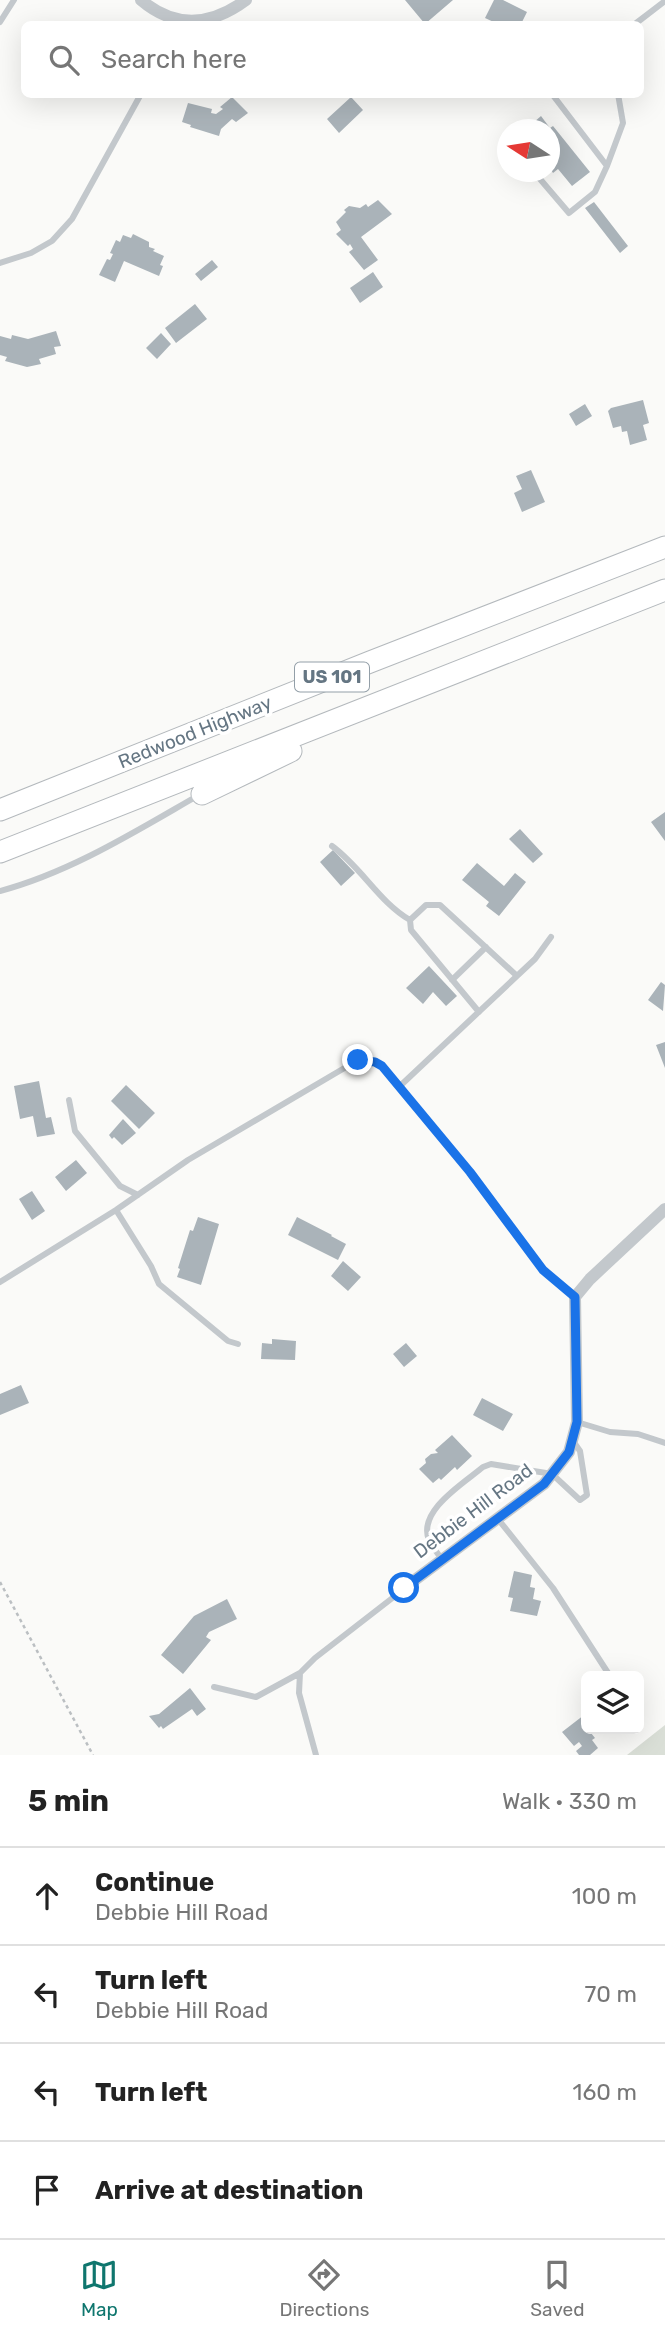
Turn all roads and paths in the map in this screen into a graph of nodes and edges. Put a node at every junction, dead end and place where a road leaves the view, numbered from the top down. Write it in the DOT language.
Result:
graph roads {
  1 [pos="14,0"];
  2 [pos="141,0"];
  3 [pos="246,0"];
  4 [pos="665,1"];
  5 [pos="175,21"];
  6 [pos="198,21"];
  7 [pos="639,21"];
  8 [pos="0,22"];
  9 [pos="139,98"];
  10 [pos="555,98"];
  11 [pos="619,98"];
  12 [pos="607,166"];
  13 [pos="543,182"];
  14 [pos="0,263"];
  15 [pos="665,547"];
  16 [pos="665,590"];
  17 [pos="478,663"];
  18 [pos="202,794"];
  19 [pos="0,810"];
  20 [pos="332,846"];
  21 [pos="0,852"];
  22 [pos="0,891"];
  23 [pos="410,920"];
  24 [pos="551,937"];
  25 [pos="486,947"];
  26 [pos="517,976"];
  27 [pos="452,980"];
  28 [pos="479,1012"];
  29 [pos="400,1086"];
  30 [pos="69,1100"];
  31 [pos="138,1195"];
  32 [pos="665,1209"];
  33 [pos="116,1210"];
  34 [pos="0,1282"];
  35 [pos="575,1297"];
  36 [pos="238,1344"];
  37 [pos="577,1422"];
  38 [pos="572,1440"];
  39 [pos="665,1443"];
  40 [pos="552,1474"];
  41 [pos="498,1518"];
  42 [pos="442,1560"];
  43 [pos="0,1582"];
  44 [pos="404,1588"];
  45 [pos="607,1671"];
  46 [pos="300,1673"];
  47 [pos="214,1688"];
  48 [pos="93,1755"];
  49 [pos="316,1755"];
  1 -- 8 [label="lane"];
  2 -- 5 [label="street"];
  3 -- 6 [label="street"];
  4 -- 7 [label="lane"];
  9 -- 14 [label="lane"];
  10 -- 12 [label="lane"];
  11 -- 12 [label="lane"];
  12 -- 13 [label="lane"];
  15 -- 19 [label="highway, Redwood Highway / US 101"];
  16 -- 17 [label="highway, Redwood Highway / US 101"];
  17 -- 18 [label="highway"];
  17 -- 21 [label="highway, Redwood Highway / US 101"];
  18 -- 22 [label="lane"];
  20 -- 23 [label="lane"];
  23 -- 25 [label="lane"];
  23 -- 27 [label="lane"];
  24 -- 26 [label="lane"];
  25 -- 26 [label="lane"];
  25 -- 27 [label="lane"];
  26 -- 28 [label="lane"];
  27 -- 28 [label="lane"];
  28 -- 29 [label="lane"];
  29 -- 31 [label="lane"];
  29 -- 35 [label="lane"];
  30 -- 31 [label="lane"];
  31 -- 33 [label="lane"];
  32 -- 35 [label="street"];
  33 -- 34 [label="lane"];
  33 -- 36 [label="lane"];
  35 -- 37 [label="street, Debbie Hill Road"];
  37 -- 38 [label="street, Debbie Hill Road"];
  37 -- 39 [label="lane"];
  38 -- 40 [label="street, Debbie Hill Road"];
  38 -- 40 [label="lane"];
  40 -- 41 [label="street, Debbie Hill Road"];
  40 -- 42 [label="lane"];
  41 -- 42 [label="street, Debbie Hill Road"];
  41 -- 45 [label="lane"];
  42 -- 44 [label="street, Debbie Hill Road"];
  43 -- 48 [label="path"];
  44 -- 46 [label="lane"];
  46 -- 47 [label="lane"];
  46 -- 49 [label="lane"];
}
